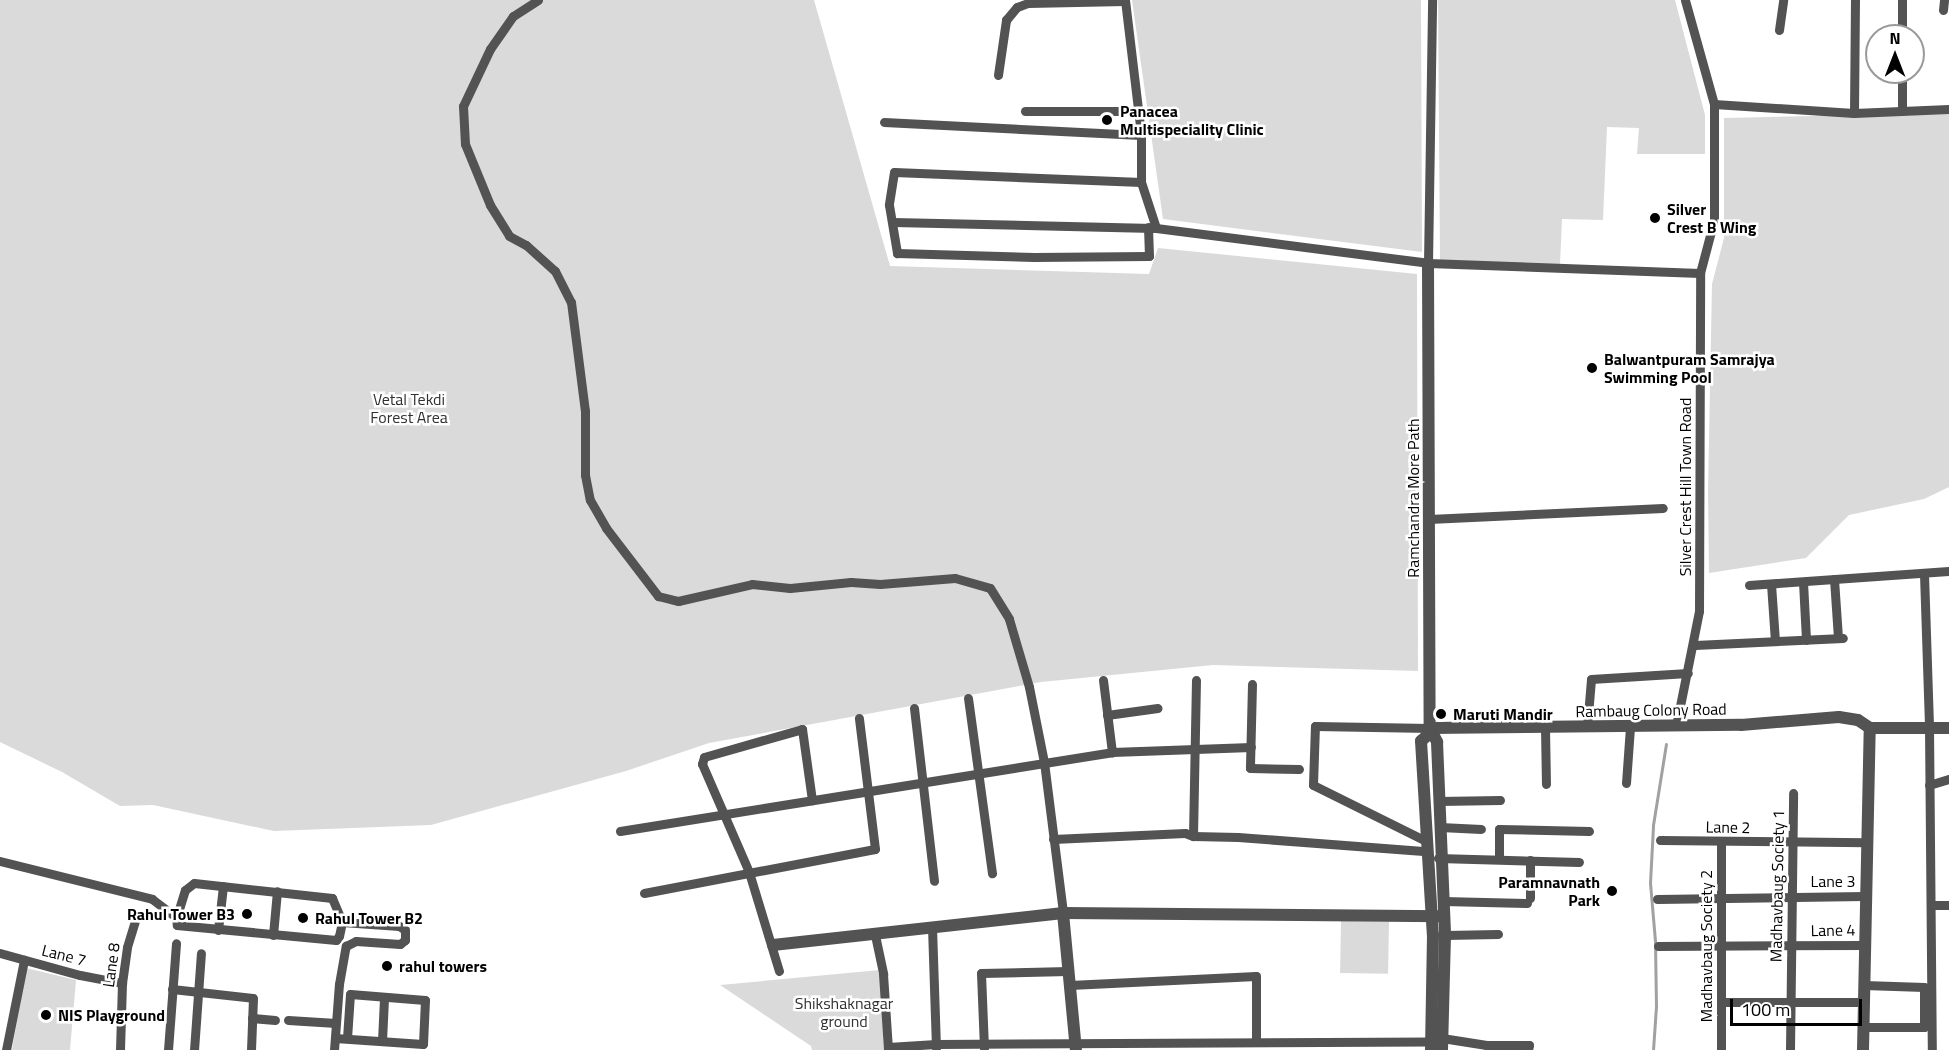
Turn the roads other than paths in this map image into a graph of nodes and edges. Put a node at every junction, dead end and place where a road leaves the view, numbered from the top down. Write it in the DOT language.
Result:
graph roads {
  1 [pos="538,0"];
  2 [pos="1124,0"];
  3 [pos="1432,0"];
  4 [pos="1685,0"];
  5 [pos="1783,0"];
  6 [pos="1855,0"];
  7 [pos="1902,0"];
  8 [pos="1902,24"];
  9 [pos="1779,30"];
  10 [pos="998,75"];
  11 [pos="1902,84"];
  12 [pos="1714,104"];
  13 [pos="1949,109"];
  14 [pos="1025,111"];
  15 [pos="1138,111"];
  16 [pos="1902,111"];
  17 [pos="1854,113"];
  18 [pos="884,122"];
  19 [pos="1141,135"];
  20 [pos="1141,182"];
  21 [pos="893,222"];
  22 [pos="1152,228"];
  23 [pos="1428,263"];
  24 [pos="1700,273"];
  25 [pos="1664,508"];
  26 [pos="1429,519"];
  27 [pos="1949,571"];
  28 [pos="1924,574"];
  29 [pos="1834,579"];
  30 [pos="1803,582"];
  31 [pos="1771,584"];
  32 [pos="1749,585"];
  33 [pos="1806,640"];
  34 [pos="1774,641"];
  35 [pos="1695,645"];
  36 [pos="1688,673"];
  37 [pos="1103,680"];
  38 [pos="1196,680"];
  39 [pos="1252,684"];
  40 [pos="968,698"];
  41 [pos="914,708"];
  42 [pos="1158,708"];
  43 [pos="1107,715"];
  44 [pos="859,718"];
  45 [pos="1676,726"];
  46 [pos="1587,727"];
  47 [pos="1630,727"];
  48 [pos="1929,727"];
  49 [pos="1545,728"];
  50 [pos="1870,728"];
  51 [pos="1949,728"];
  52 [pos="1430,731"];
  53 [pos="1195,747"];
  54 [pos="1251,747"];
  55 [pos="1112,752"];
  56 [pos="1044,762"];
  57 [pos="1299,769"];
  58 [pos="979,773"];
  59 [pos="1949,779"];
  60 [pos="923,782"];
  61 [pos="1626,783"];
  62 [pos="1546,784"];
  63 [pos="1929,785"];
  64 [pos="868,791"];
  65 [pos="1793,793"];
  66 [pos="812,800"];
  67 [pos="1500,800"];
  68 [pos="1439,801"];
  69 [pos="722,814"];
  70 [pos="1440,827"];
  71 [pos="1481,829"];
  72 [pos="620,831"];
  73 [pos="1589,831"];
  74 [pos="1193,836"];
  75 [pos="1053,839"];
  76 [pos="1660,840"];
  77 [pos="1721,841"];
  78 [pos="1866,842"];
  79 [pos="1792,843"];
  80 [pos="1426,850"];
  81 [pos="1441,858"];
  82 [pos="1498,859"];
  83 [pos="1530,860"];
  84 [pos="0,861"];
  85 [pos="1579,862"];
  86 [pos="749,872"];
  87 [pos="992,873"];
  88 [pos="934,881"];
  89 [pos="223,886"];
  90 [pos="278,891"];
  91 [pos="644,893"];
  92 [pos="1866,896"];
  93 [pos="1792,897"];
  94 [pos="1657,899"];
  95 [pos="1722,899"];
  96 [pos="1443,901"];
  97 [pos="1931,905"];
  98 [pos="1949,905"];
  99 [pos="1063,913"];
  100 [pos="172,914"];
  101 [pos="1437,916"];
  102 [pos="135,921"];
  103 [pos="342,922"];
  104 [pos="933,927"];
  105 [pos="218,930"];
  106 [pos="1498,934"];
  107 [pos="273,935"];
  108 [pos="875,935"];
  109 [pos="1445,935"];
  110 [pos="176,943"];
  111 [pos="773,945"];
  112 [pos="1791,945"];
  113 [pos="1865,945"];
  114 [pos="1658,946"];
  115 [pos="1722,946"];
  116 [pos="201,952"];
  117 [pos="0,953"];
  118 [pos="24,960"];
  119 [pos="779,971"];
  120 [pos="1068,971"];
  121 [pos="122,983"];
  122 [pos="1070,985"];
  123 [pos="1864,986"];
  124 [pos="172,989"];
  125 [pos="198,992"];
  126 [pos="384,998"];
  127 [pos="1722,1002"];
  128 [pos="1791,1002"];
  129 [pos="1864,1002"];
  130 [pos="252,1018"];
  131 [pos="274,1020"];
  132 [pos="288,1020"];
  133 [pos="336,1023"];
  134 [pos="1863,1027"];
  135 [pos="335,1038"];
  136 [pos="347,1038"];
  137 [pos="382,1041"];
  138 [pos="1249,1044"];
  139 [pos="1306,1045"];
  140 [pos="1365,1045"];
  141 [pos="1437,1045"];
  142 [pos="936,1047"];
  143 [pos="984,1047"];
  144 [pos="1076,1047"];
  145 [pos="888,1048"];
  146 [pos="6,1050"];
  147 [pos="120,1050"];
  148 [pos="168,1050"];
  149 [pos="194,1050"];
  150 [pos="251,1050"];
  151 [pos="334,1050"];
  152 [pos="1528,1050"];
  153 [pos="1721,1050"];
  154 [pos="1790,1050"];
  155 [pos="1863,1050"];
  156 [pos="1932,1050"];
  1 -- 56 [label="street"];
  2 -- 10 [label="street"];
  2 -- 15 [label="street"];
  3 -- 23 [label="street"];
  4 -- 12 [label="street, Silver Crest Hill Town Road"];
  5 -- 9 [label="street"];
  6 -- 17 [label="street"];
  7 -- 8 [label="street"];
  11 -- 16 [label="street"];
  12 -- 17 [label="street"];
  12 -- 24 [label="street, Silver Crest Hill Town Road"];
  13 -- 16 [label="street"];
  14 -- 15 [label="street"];
  15 -- 19 [label="street"];
  16 -- 17 [label="street"];
  18 -- 19 [label="street"];
  19 -- 20 [label="street"];
  20 -- 21 [label="street"];
  20 -- 22 [label="street"];
  21 -- 22 [label="street"];
  21 -- 22 [label="street"];
  22 -- 23 [label="street"];
  23 -- 24 [label="street"];
  23 -- 26 [label="street, Ramchandra More Path"];
  24 -- 35 [label="street, Silver Crest Hill Town Road"];
  25 -- 26 [label="street"];
  26 -- 52 [label="street, Ramchandra More Path"];
  27 -- 28 [label="street"];
  28 -- 29 [label="street"];
  28 -- 48 [label="street"];
  29 -- 30 [label="street"];
  29 -- 33 [label="street"];
  30 -- 31 [label="street"];
  30 -- 33 [label="street"];
  31 -- 32 [label="street"];
  31 -- 34 [label="street"];
  33 -- 34 [label="street"];
  34 -- 35 [label="street"];
  35 -- 36 [label="street, Silver Crest Hill Town Road"];
  36 -- 45 [label="street, Silver Crest Hill Town Road"];
  36 -- 46 [label="street"];
  37 -- 43 [label="street"];
  38 -- 53 [label="street"];
  39 -- 54 [label="street"];
  40 -- 58 [label="street"];
  41 -- 60 [label="street"];
  42 -- 43 [label="street"];
  43 -- 55 [label="street"];
  44 -- 64 [label="street"];
  45 -- 47 [label="street, Rambaug Colony Road"];
  45 -- 50 [label="street, Rambaug Colony Road"];
  46 -- 47 [label="street, Rambaug Colony Road"];
  46 -- 49 [label="street, Rambaug Colony Road"];
  47 -- 61 [label="street"];
  48 -- 50 [label="street, Rambaug Colony Road"];
  48 -- 51 [label="street, Rambaug Colony Road"];
  48 -- 63 [label="street"];
  49 -- 52 [label="street, Rambaug Colony Road"];
  49 -- 62 [label="street"];
  50 -- 78 [label="street"];
  52 -- 68 [label="street, Ramchandra More Path"];
  52 -- 80 [label="street, Ramchandra More Path"];
  52 -- 80 [label="street"];
  53 -- 54 [label="street"];
  53 -- 55 [label="street"];
  53 -- 74 [label="street"];
  54 -- 57 [label="street"];
  55 -- 56 [label="street"];
  56 -- 58 [label="street"];
  56 -- 75 [label="street"];
  58 -- 60 [label="street"];
  58 -- 87 [label="street"];
  59 -- 63 [label="street"];
  60 -- 64 [label="street"];
  60 -- 88 [label="street"];
  63 -- 97 [label="street"];
  64 -- 66 [label="street"];
  64 -- 86 [label="street"];
  65 -- 79 [label="street, Madhavbaug Society 1"];
  66 -- 69 [label="street"];
  66 -- 69 [label="street"];
  67 -- 68 [label="street"];
  68 -- 70 [label="street, Ramchandra More Path"];
  69 -- 72 [label="street"];
  69 -- 86 [label="street"];
  70 -- 71 [label="street"];
  70 -- 81 [label="street, Ramchandra More Path"];
  73 -- 82 [label="street"];
  74 -- 75 [label="street"];
  74 -- 80 [label="street"];
  75 -- 99 [label="street"];
  76 -- 77 [label="street, Lane 2"];
  77 -- 79 [label="street, Lane 2"];
  77 -- 95 [label="street, Madhavbaug Society 2"];
  78 -- 79 [label="street, Lane 2"];
  78 -- 92 [label="street"];
  79 -- 93 [label="street, Madhavbaug Society 1"];
  80 -- 81 [label="street"];
  80 -- 101 [label="street, Ramchandra More Path"];
  81 -- 82 [label="street"];
  81 -- 96 [label="street, Ramchandra More Path"];
  82 -- 83 [label="street"];
  83 -- 85 [label="street"];
  83 -- 96 [label="street"];
  84 -- 100 [label="street"];
  86 -- 91 [label="street"];
  86 -- 111 [label="street"];
  89 -- 90 [label="street"];
  89 -- 105 [label="street"];
  89 -- 105 [label="street"];
  90 -- 103 [label="street"];
  90 -- 107 [label="street"];
  92 -- 93 [label="street, Lane 3"];
  92 -- 113 [label="street"];
  93 -- 95 [label="street, Lane 3"];
  93 -- 112 [label="street, Madhavbaug Society 1"];
  94 -- 95 [label="street, Lane 3"];
  95 -- 115 [label="street, Madhavbaug Society 2"];
  96 -- 101 [label="street, Ramchandra More Path"];
  97 -- 98 [label="street"];
  97 -- 156 [label="street"];
  99 -- 101 [label="street"];
  99 -- 104 [label="street"];
  99 -- 120 [label="street"];
  101 -- 109 [label="street, Ramchandra More Path"];
  101 -- 141 [label="street, Ramchandra More Path"];
  102 -- 121 [label="street, Lane 8"];
  103 -- 107 [label="street"];
  103 -- 133 [label="street"];
  104 -- 108 [label="street"];
  104 -- 142 [label="street"];
  105 -- 107 [label="street"];
  106 -- 109 [label="street"];
  108 -- 111 [label="street"];
  108 -- 145 [label="street"];
  109 -- 141 [label="street, Ramchandra More Path"];
  110 -- 124 [label="street"];
  111 -- 119 [label="street"];
  112 -- 113 [label="street, Lane 4"];
  112 -- 115 [label="street, Lane 4"];
  112 -- 128 [label="street, Madhavbaug Society 1"];
  113 -- 123 [label="street"];
  114 -- 115 [label="street, Lane 4"];
  115 -- 127 [label="street, Madhavbaug Society 2"];
  116 -- 125 [label="street"];
  117 -- 118 [label="street, Lane 7"];
  118 -- 121 [label="street, Lane 7"];
  118 -- 146 [label="street"];
  120 -- 122 [label="street"];
  120 -- 143 [label="street"];
  121 -- 147 [label="street, Lane 8"];
  122 -- 138 [label="street"];
  122 -- 144 [label="street"];
  123 -- 129 [label="street"];
  123 -- 134 [label="street"];
  124 -- 125 [label="street"];
  124 -- 148 [label="street"];
  125 -- 130 [label="street"];
  125 -- 149 [label="street"];
  126 -- 136 [label="street"];
  126 -- 137 [label="street"];
  126 -- 137 [label="street"];
  127 -- 128 [label="street"];
  127 -- 153 [label="street, Madhavbaug Society 2"];
  128 -- 129 [label="street"];
  128 -- 154 [label="street, Madhavbaug Society 1"];
  129 -- 134 [label="street"];
  130 -- 131 [label="street"];
  130 -- 150 [label="street"];
  132 -- 133 [label="street"];
  133 -- 135 [label="street"];
  134 -- 155 [label="street"];
  135 -- 136 [label="street"];
  135 -- 151 [label="street"];
  136 -- 137 [label="street"];
  138 -- 139 [label="street"];
  138 -- 144 [label="street"];
  139 -- 140 [label="street"];
  140 -- 141 [label="street"];
  141 -- 152 [label="street"];
  142 -- 143 [label="street"];
  142 -- 145 [label="street"];
  143 -- 144 [label="street"];
}
